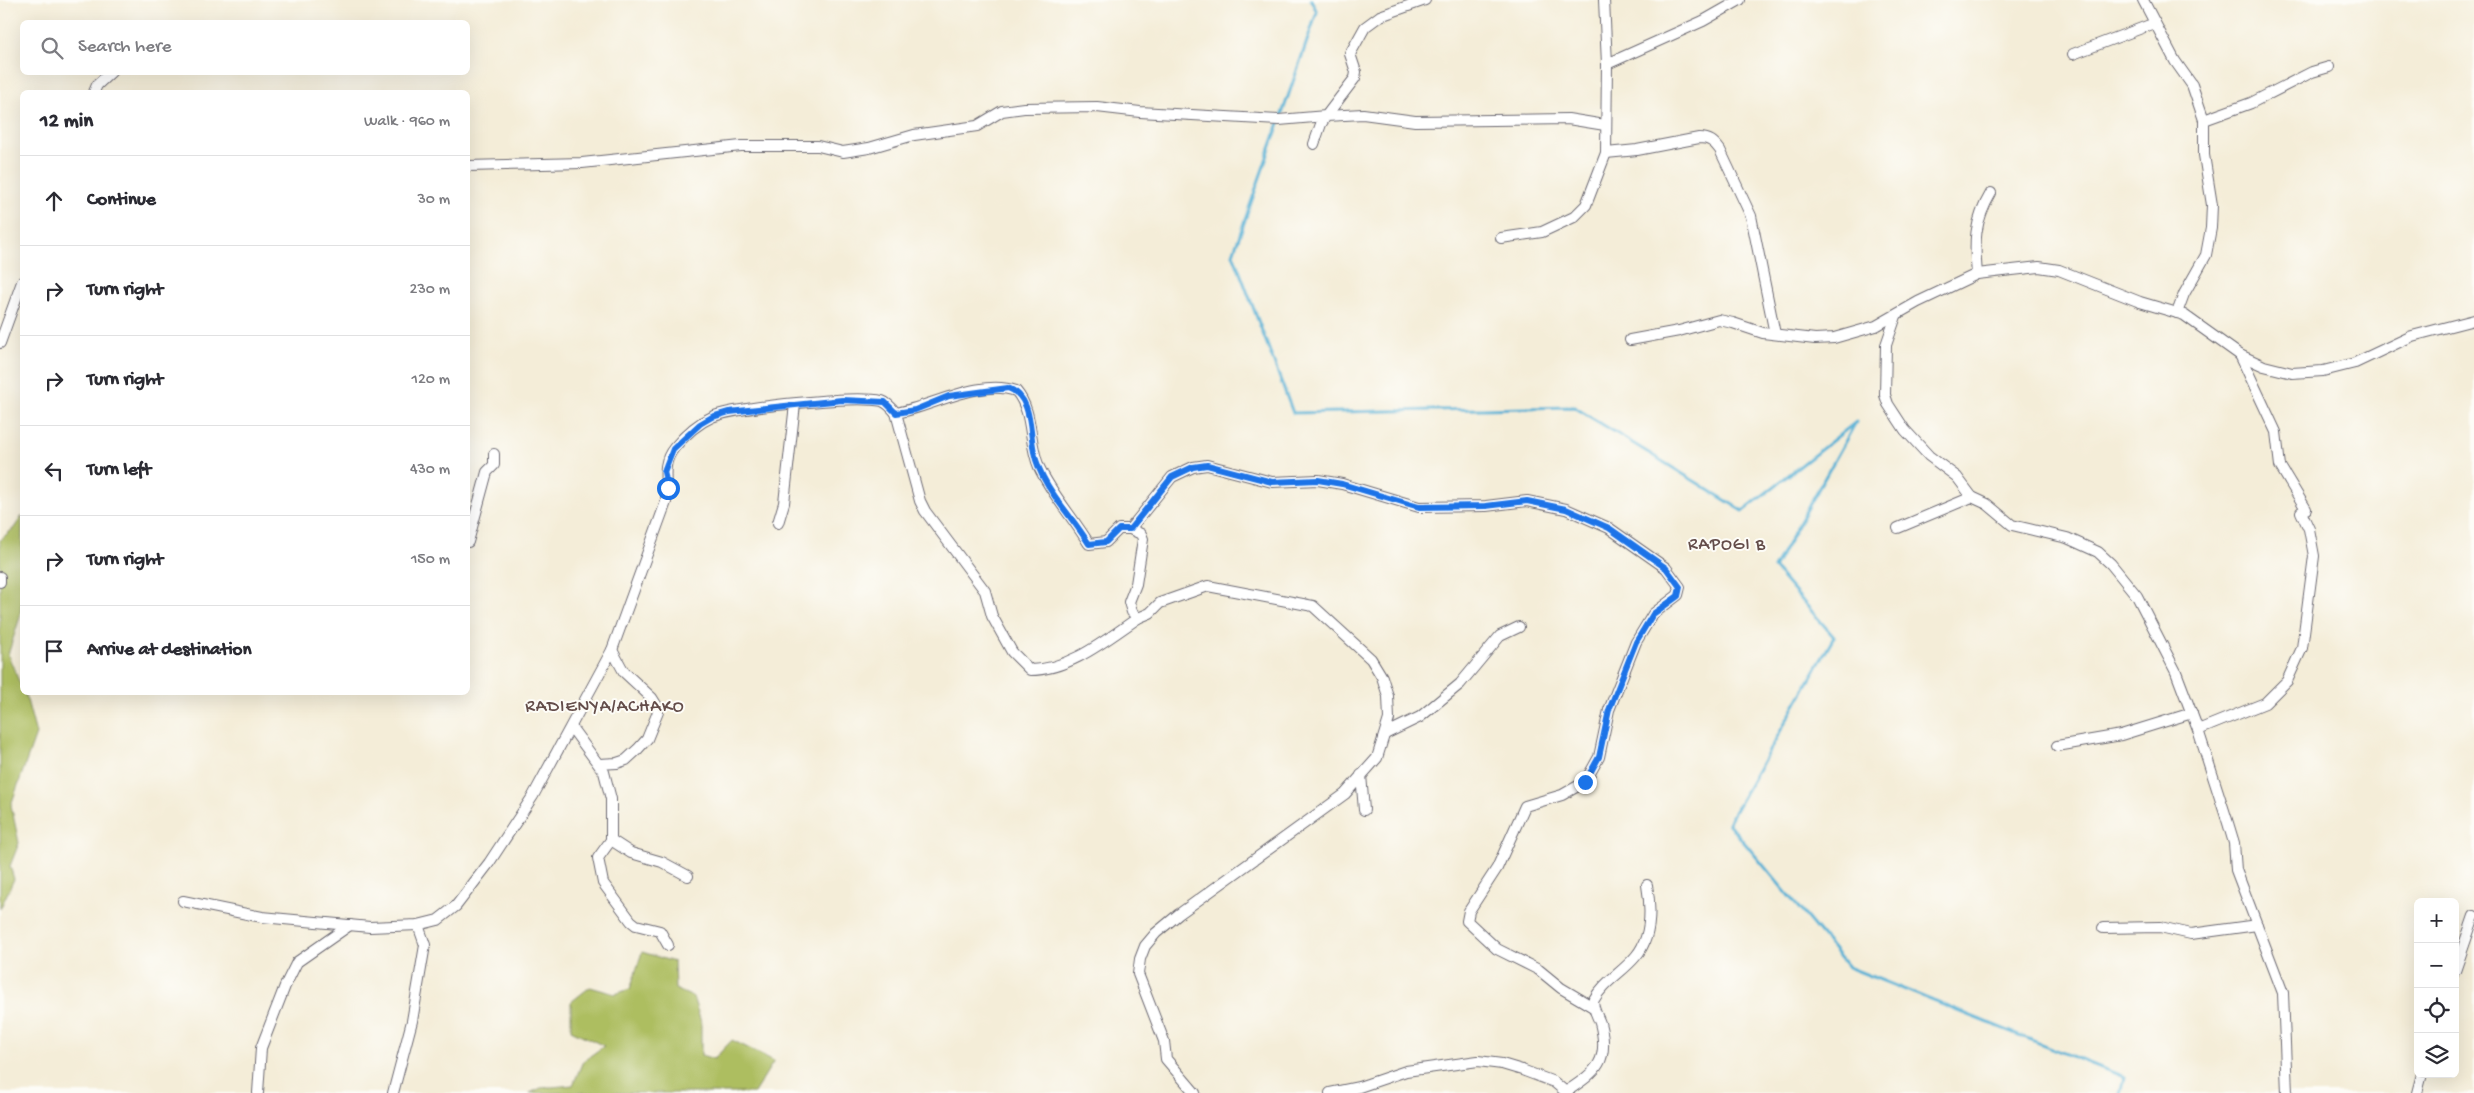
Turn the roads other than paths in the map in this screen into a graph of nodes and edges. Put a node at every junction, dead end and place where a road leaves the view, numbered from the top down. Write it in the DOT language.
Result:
graph roads {
  1 [pos="1425,0"];
  2 [pos="1604,0"];
  3 [pos="1740,0"];
  4 [pos="2143,0"];
  5 [pos="2155,23"];
  6 [pos="2073,54"];
  7 [pos="1606,64"];
  8 [pos="2328,67"];
  9 [pos="108,75"];
  10 [pos="95,90"];
  11 [pos="1326,116"];
  12 [pos="2204,120"];
  13 [pos="1605,124"];
  14 [pos="1314,144"];
  15 [pos="1606,153"];
  16 [pos="470,166"];
  17 [pos="1991,193"];
  18 [pos="1501,238"];
  19 [pos="1977,274"];
  20 [pos="20,288"];
  21 [pos="2177,313"];
  22 [pos="1896,316"];
  23 [pos="2474,320"];
  24 [pos="1775,334"];
  25 [pos="1630,340"];
  26 [pos="0,343"];
  27 [pos="2240,354"];
  28 [pos="795,404"];
  29 [pos="896,413"];
  30 [pos="494,454"];
  31 [pos="1972,497"];
  32 [pos="470,517"];
  33 [pos="778,523"];
  34 [pos="1898,528"];
  35 [pos="1130,529"];
  36 [pos="470,536"];
  37 [pos="0,578"];
  38 [pos="0,582"];
  39 [pos="1138,618"];
  40 [pos="1519,627"];
  41 [pos="612,650"];
  42 [pos="2192,713"];
  43 [pos="571,727"];
  44 [pos="2198,730"];
  45 [pos="1385,734"];
  46 [pos="2057,746"];
  47 [pos="599,764"];
  48 [pos="1361,775"];
  49 [pos="1364,810"];
  50 [pos="611,840"];
  51 [pos="688,876"];
  52 [pos="1647,885"];
  53 [pos="182,901"];
  54 [pos="2474,916"];
  55 [pos="350,925"];
  56 [pos="418,925"];
  57 [pos="2256,925"];
  58 [pos="2103,928"];
  59 [pos="668,946"];
  60 [pos="2459,959"];
  61 [pos="1593,1007"];
  62 [pos="2421,1078"];
  63 [pos="1567,1092"];
  64 [pos="258,1093"];
  65 [pos="393,1093"];
  66 [pos="1195,1093"];
  67 [pos="1330,1093"];
  68 [pos="2287,1093"];
  69 [pos="2417,1093"];
  1 -- 11 [label="street"];
  2 -- 7 [label="street"];
  3 -- 7 [label="street"];
  4 -- 5 [label="street"];
  5 -- 6 [label="street"];
  5 -- 12 [label="street"];
  7 -- 13 [label="street"];
  8 -- 12 [label="street"];
  9 -- 10 [label="street"];
  11 -- 13 [label="street"];
  11 -- 14 [label="street"];
  11 -- 16 [label="street"];
  12 -- 21 [label="street"];
  13 -- 15 [label="street"];
  15 -- 18 [label="street"];
  15 -- 24 [label="street"];
  17 -- 19 [label="street"];
  19 -- 21 [label="street"];
  19 -- 22 [label="street"];
  20 -- 26 [label="street"];
  21 -- 27 [label="street"];
  22 -- 24 [label="street"];
  22 -- 31 [label="street"];
  23 -- 27 [label="street"];
  24 -- 25 [label="street"];
  27 -- 44 [label="street"];
  28 -- 29 [label="street"];
  28 -- 33 [label="street"];
  28 -- 41 [label="street"];
  29 -- 35 [label="street"];
  29 -- 39 [label="street"];
  30 -- 32 [label="street"];
  31 -- 34 [label="street"];
  31 -- 42 [label="street"];
  32 -- 36 [label="street"];
  35 -- 39 [label="street"];
  35 -- 61 [label="street"];
  37 -- 38 [label="street"];
  39 -- 45 [label="street"];
  40 -- 45 [label="street"];
  41 -- 43 [label="street"];
  41 -- 47 [label="street"];
  42 -- 44 [label="street"];
  42 -- 46 [label="street"];
  43 -- 47 [label="street"];
  43 -- 56 [label="street"];
  44 -- 57 [label="street"];
  45 -- 48 [label="street"];
  47 -- 50 [label="street"];
  48 -- 49 [label="street"];
  48 -- 66 [label="street"];
  50 -- 51 [label="street"];
  50 -- 59 [label="street"];
  52 -- 61 [label="street"];
  53 -- 55 [label="street"];
  54 -- 60 [label="street"];
  55 -- 56 [label="street"];
  55 -- 64 [label="street"];
  56 -- 65 [label="street"];
  57 -- 58 [label="street"];
  57 -- 68 [label="street"];
  61 -- 63 [label="street"];
  62 -- 69 [label="street"];
  63 -- 67 [label="street"];
}
